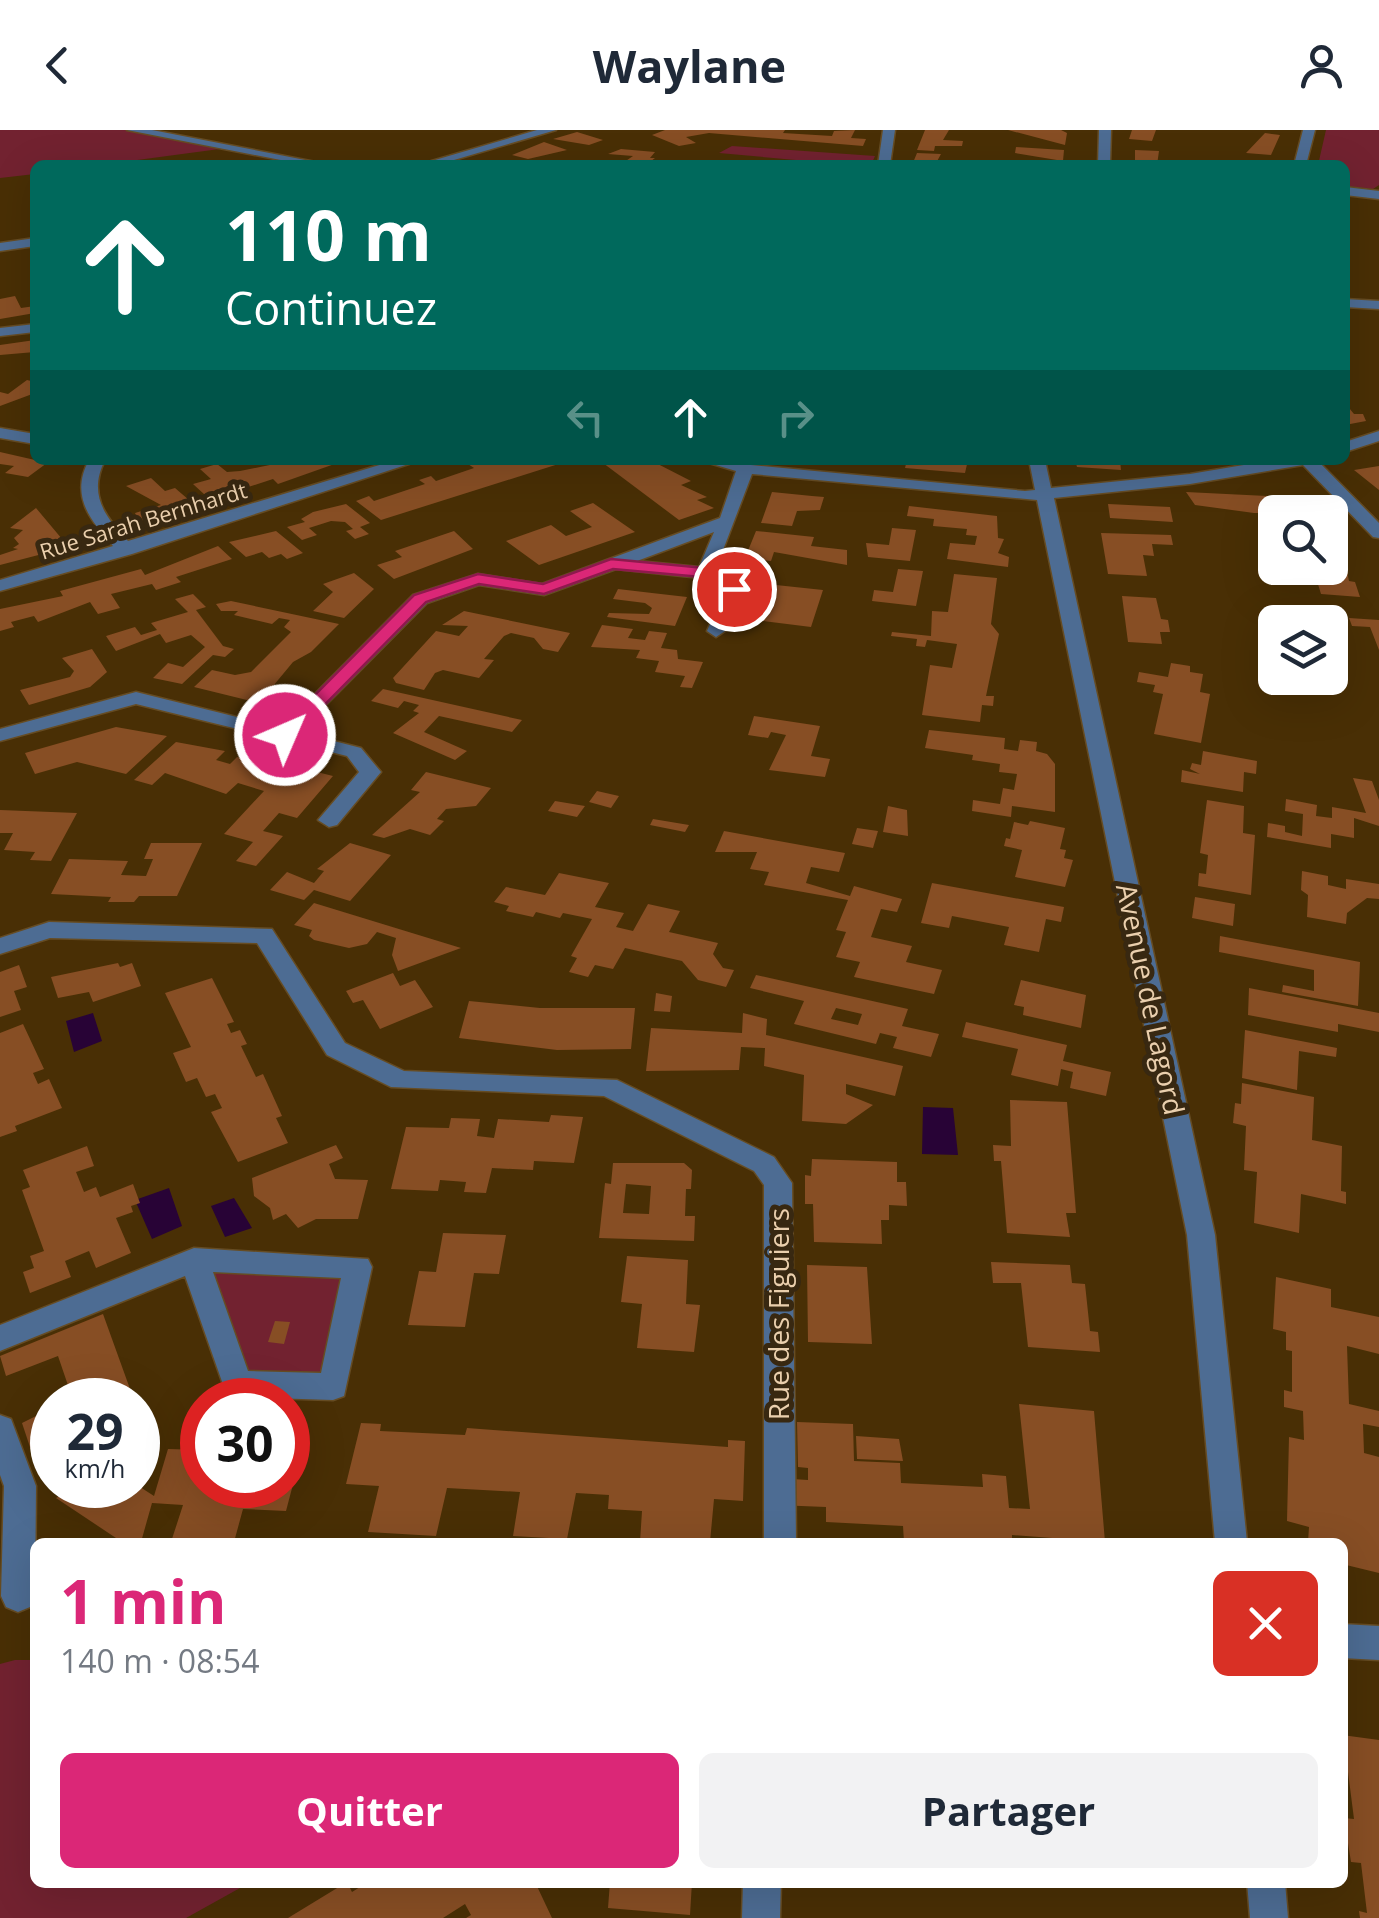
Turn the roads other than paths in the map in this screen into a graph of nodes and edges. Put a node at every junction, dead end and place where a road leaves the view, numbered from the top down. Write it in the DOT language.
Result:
graph roads {
  1 [pos="132,130"];
  2 [pos="550,130"];
  3 [pos="890,130"];
  4 [pos="1106,130"];
  5 [pos="1309,130"];
  6 [pos="298,160"];
  7 [pos="442,160"];
  8 [pos="885,160"];
  9 [pos="1104,160"];
  10 [pos="1301,160"];
  11 [pos="1350,191"];
  12 [pos="1379,194"];
  13 [pos="30,243"];
  14 [pos="0,247"];
  15 [pos="1350,303"];
  16 [pos="1379,306"];
  17 [pos="30,329"];
  18 [pos="0,332"];
  19 [pos="0,433"];
  20 [pos="1379,436"];
  21 [pos="30,438"];
  22 [pos="1350,445"];
  23 [pos="95,465"];
  24 [pos="397,465"];
  25 [pos="726,465"];
  26 [pos="1038,465"];
  27 [pos="1275,465"];
  28 [pos="1310,465"];
  29 [pos="746,470"];
  30 [pos="1046,496"];
  31 [pos="727,520"];
  32 [pos="1379,533"];
  33 [pos="126,550"];
  34 [pos="611,564"];
  35 [pos="705,572"];
  36 [pos="0,586"];
  37 [pos="716,631"];
  38 [pos="0,735"];
  39 [pos="285,735"];
  40 [pos="329,820"];
  41 [pos="0,946"];
  42 [pos="194,1260"];
  43 [pos="0,1338"];
  44 [pos="0,1429"];
  45 [pos="780,1538"];
  46 [pos="1231,1538"];
  47 [pos="18,1598"];
  48 [pos="1348,1641"];
  49 [pos="1379,1643"];
  50 [pos="762,1888"];
  51 [pos="1266,1888"];
  52 [pos="761,1918"];
  53 [pos="1269,1918"];
  1 -- 6 [label="street"];
  2 -- 7 [label="street"];
  3 -- 8 [label="street"];
  4 -- 9 [label="street"];
  5 -- 10 [label="street"];
  11 -- 12 [label="street"];
  13 -- 14 [label="street"];
  15 -- 16 [label="street"];
  17 -- 18 [label="street"];
  19 -- 21 [label="street"];
  20 -- 22 [label="street"];
  23 -- 33 [label="street"];
  24 -- 33 [label="street, Rue Sarah Bernhardt"];
  25 -- 29 [label="street"];
  26 -- 30 [label="street, Avenue de Lagord"];
  27 -- 30 [label="street"];
  28 -- 32 [label="street"];
  29 -- 30 [label="street"];
  29 -- 31 [label="street"];
  30 -- 46 [label="street, Avenue de Lagord"];
  31 -- 34 [label="street"];
  31 -- 35 [label="street"];
  33 -- 36 [label="street, Rue Sarah Bernhardt"];
  34 -- 35 [label="street"];
  34 -- 39 [label="street"];
  35 -- 37 [label="street"];
  38 -- 39 [label="street"];
  39 -- 40 [label="street"];
  41 -- 45 [label="street, Rue des Figuiers"];
  42 -- 42 [label="street"];
  42 -- 43 [label="street"];
  44 -- 47 [label="street"];
  48 -- 49 [label="street"];
  50 -- 52 [label="street"];
  51 -- 53 [label="street"];
}
